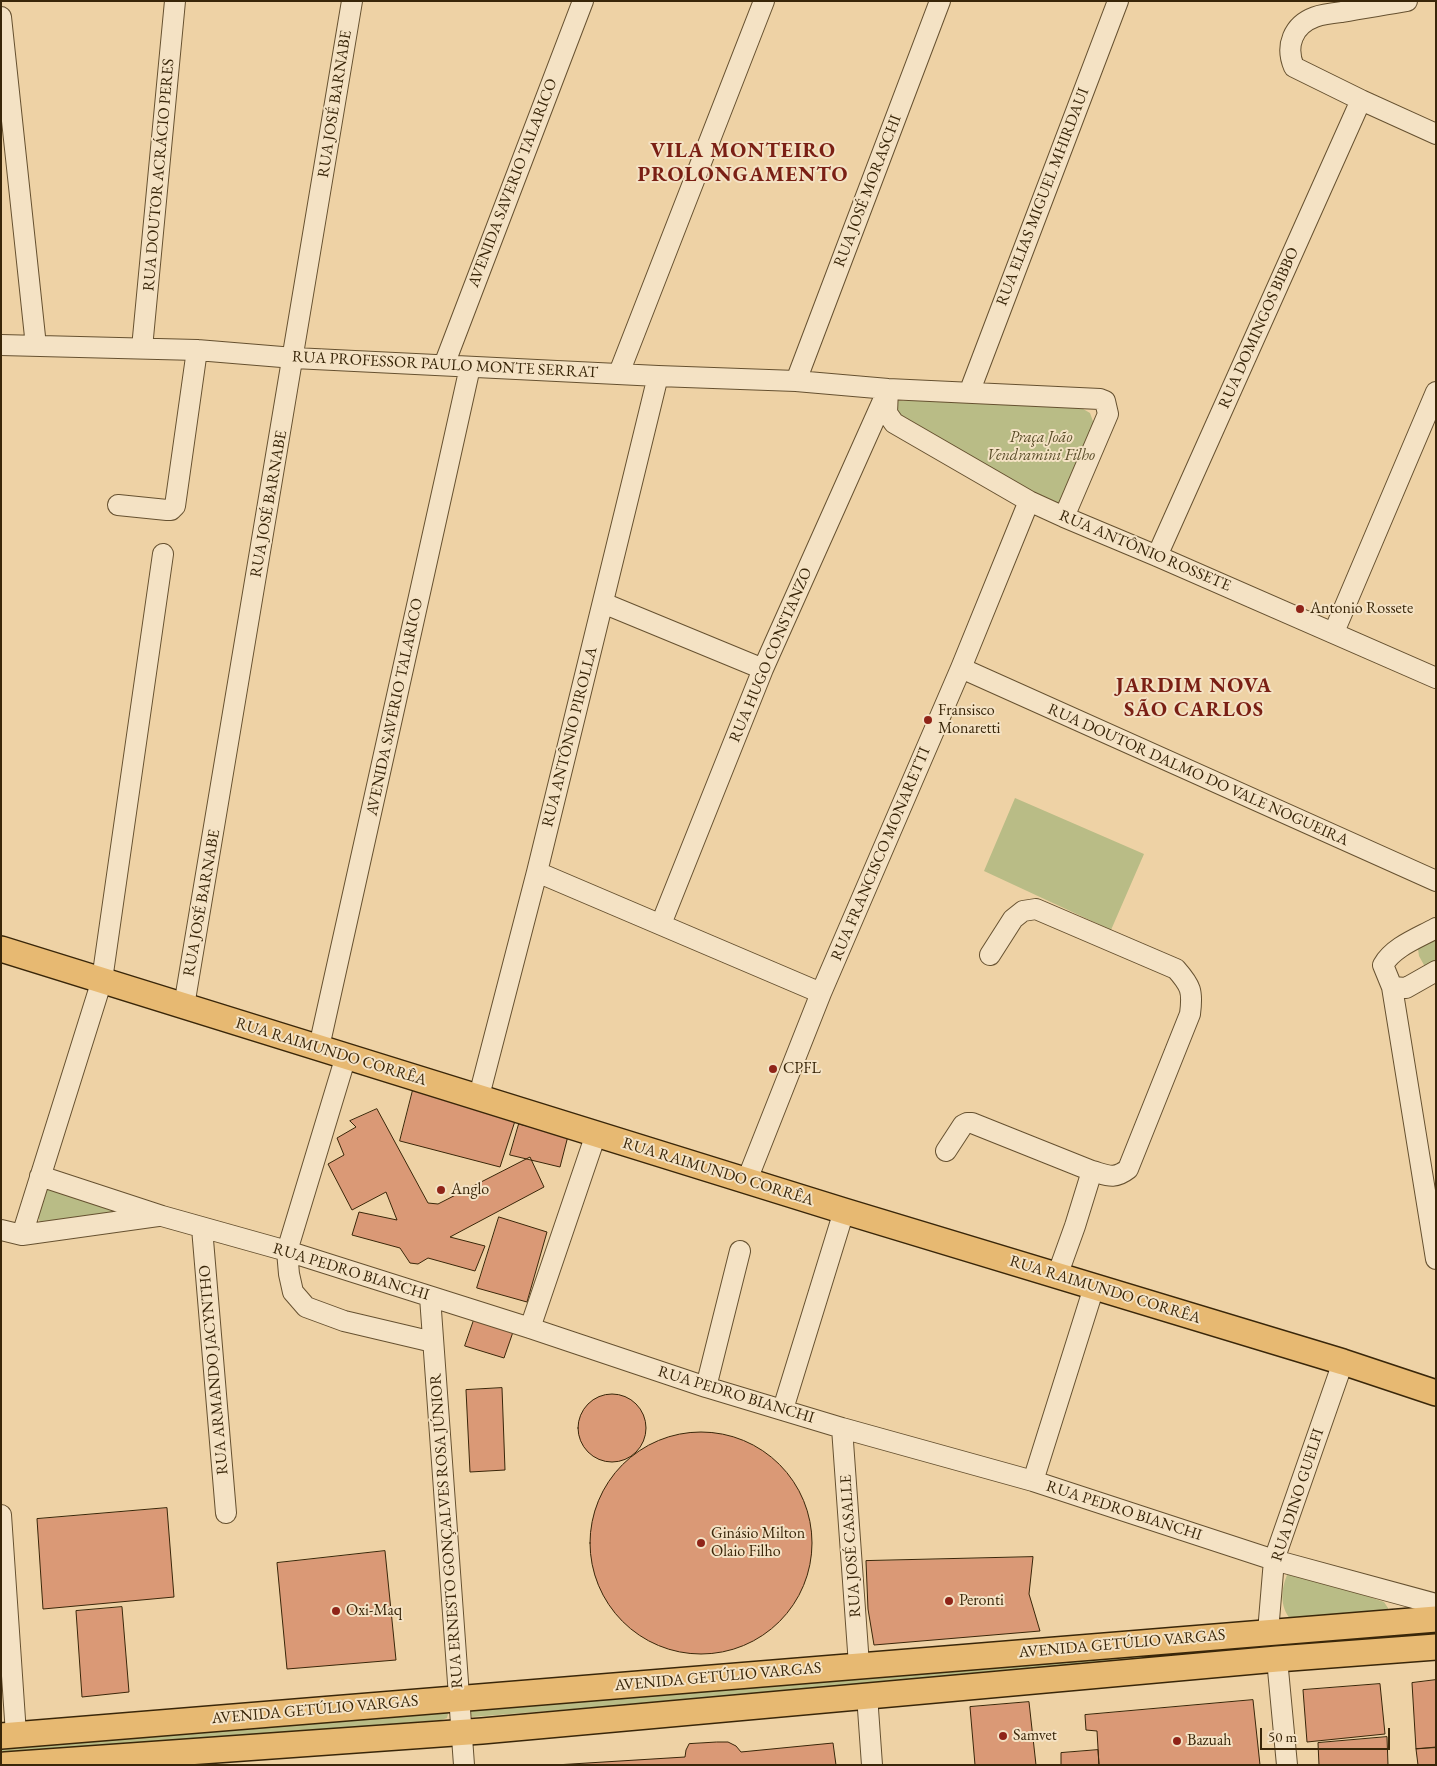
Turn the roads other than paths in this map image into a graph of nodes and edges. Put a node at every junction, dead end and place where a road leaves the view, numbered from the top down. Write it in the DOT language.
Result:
graph roads {
  1 [pos="174,1"];
  2 [pos="352,1"];
  3 [pos="583,1"];
  4 [pos="764,1"];
  5 [pos="940,1"];
  6 [pos="1118,1"];
  7 [pos="1406,1"];
  8 [pos="1,16"];
  9 [pos="1361,100"];
  10 [pos="1433,131"];
  11 [pos="1,345"];
  12 [pos="36,346"];
  13 [pos="142,348"];
  14 [pos="198,350"];
  15 [pos="294,358"];
  16 [pos="444,365"];
  17 [pos="470,367"];
  18 [pos="619,373"];
  19 [pos="658,376"];
  20 [pos="796,381"];
  21 [pos="888,389"];
  22 [pos="1436,392"];
  23 [pos="969,393"];
  24 [pos="1029,501"];
  25 [pos="118,505"];
  26 [pos="1064,517"];
  27 [pos="163,554"];
  28 [pos="1157,556"];
  29 [pos="603,603"];
  30 [pos="1334,632"];
  31 [pos="961,668"];
  32 [pos="763,669"];
  33 [pos="1436,678"];
  34 [pos="538,872"];
  35 [pos="1436,881"];
  36 [pos="661,924"];
  37 [pos="1436,928"];
  38 [pos="1,949"];
  39 [pos="990,955"];
  40 [pos="1436,971"];
  41 [pos="102,980"];
  42 [pos="1392,988"];
  43 [pos="821,994"];
  44 [pos="184,1006"];
  45 [pos="319,1047"];
  46 [pos="346,1056"];
  47 [pos="479,1096"];
  48 [pos="596,1134"];
  49 [pos="946,1150"];
  50 [pos="1092,1171"];
  51 [pos="40,1176"];
  52 [pos="747,1180"];
  53 [pos="844,1211"];
  54 [pos="162,1216"];
  55 [pos="202,1228"];
  56 [pos="1,1230"];
  57 [pos="22,1235"];
  58 [pos="287,1251"];
  59 [pos="740,1251"];
  60 [pos="1436,1259"];
  61 [pos="1057,1276"];
  62 [pos="1094,1287"];
  63 [pos="430,1297"];
  64 [pos="530,1328"];
  65 [pos="433,1342"];
  66 [pos="1343,1362"];
  67 [pos="706,1387"];
  68 [pos="1436,1393"];
  69 [pos="783,1409"];
  70 [pos="842,1428"];
  71 [pos="1033,1481"];
  72 [pos="226,1513"];
  73 [pos="1,1515"];
  74 [pos="3,1547"];
  75 [pos="1274,1560"];
  76 [pos="1436,1604"];
  77 [pos="1436,1618"];
  78 [pos="1268,1632"];
  79 [pos="1436,1647"];
  80 [pos="1277,1658"];
  81 [pos="859,1665"];
  82 [pos="867,1695"];
  83 [pos="459,1698"];
  84 [pos="462,1732"];
  85 [pos="9,1735"];
  86 [pos="17,1764"];
  87 [pos="464,1765"];
  88 [pos="872,1765"];
  89 [pos="1287,1765"];
  1 -- 13 [label="street, RUA DOUTOR ACRÁCIO PERES"];
  2 -- 15 [label="street, RUA JOSÉ BARNABE"];
  3 -- 16 [label="street, AVENIDA SAVERIO TALARICO"];
  4 -- 18 [label="street"];
  5 -- 20 [label="street, RUA JOSÉ MORASCHI"];
  6 -- 23 [label="street, RUA ELIAS MIGUEL MHIRDAUI"];
  7 -- 9 [label="street"];
  8 -- 12 [label="street"];
  9 -- 10 [label="street"];
  9 -- 28 [label="street, RUA DOMINGOS BIBBO"];
  11 -- 12 [label="street, RUA PROFESSOR PAULO MONTE SERRAT"];
  12 -- 13 [label="street, RUA PROFESSOR PAULO MONTE SERRAT"];
  13 -- 14 [label="street, RUA PROFESSOR PAULO MONTE SERRAT"];
  14 -- 15 [label="street, RUA PROFESSOR PAULO MONTE SERRAT"];
  14 -- 25 [label="street"];
  15 -- 16 [label="street, RUA PROFESSOR PAULO MONTE SERRAT"];
  15 -- 44 [label="street, RUA JOSÉ BARNABE"];
  16 -- 17 [label="street, RUA PROFESSOR PAULO MONTE SERRAT"];
  17 -- 18 [label="street, RUA PROFESSOR PAULO MONTE SERRAT"];
  17 -- 45 [label="street, AVENIDA SAVERIO TALARICO"];
  18 -- 19 [label="street, RUA PROFESSOR PAULO MONTE SERRAT"];
  19 -- 20 [label="street, RUA PROFESSOR PAULO MONTE SERRAT"];
  19 -- 29 [label="street, RUA ANTÔNIO PIROLLA"];
  20 -- 21 [label="street, RUA PROFESSOR PAULO MONTE SERRAT"];
  21 -- 23 [label="street"];
  21 -- 24 [label="street, RUA ANTÔNIO ROSSETE"];
  21 -- 32 [label="street, RUA HUGO CONSTANZO"];
  22 -- 30 [label="street"];
  23 -- 26 [label="street"];
  24 -- 26 [label="street, RUA ANTÔNIO ROSSETE"];
  24 -- 31 [label="street, RUA FRANCISCO MONARETTI"];
  26 -- 28 [label="street, RUA ANTÔNIO ROSSETE"];
  27 -- 41 [label="street"];
  28 -- 30 [label="street, RUA ANTÔNIO ROSSETE"];
  29 -- 32 [label="street"];
  29 -- 34 [label="street, RUA ANTÔNIO PIROLLA"];
  30 -- 33 [label="street, RUA ANTÔNIO ROSSETE"];
  31 -- 35 [label="street, RUA DOUTOR DALMO DO VALE NOGUEIRA"];
  31 -- 43 [label="street, RUA FRANCISCO MONARETTI"];
  32 -- 36 [label="street, RUA HUGO CONSTANZO"];
  34 -- 36 [label="street"];
  34 -- 47 [label="street, RUA ANTÔNIO PIROLLA"];
  36 -- 43 [label="street"];
  37 -- 42 [label="street"];
  38 -- 41 [label="main road, RUA RAIMUNDO CORRÊA"];
  39 -- 50 [label="street"];
  40 -- 42 [label="street"];
  41 -- 44 [label="main road, RUA RAIMUNDO CORRÊA"];
  41 -- 51 [label="street"];
  42 -- 60 [label="street"];
  43 -- 52 [label="street, RUA FRANCISCO MONARETTI"];
  44 -- 45 [label="main road, RUA RAIMUNDO CORRÊA"];
  45 -- 46 [label="main road, RUA RAIMUNDO CORRÊA"];
  46 -- 47 [label="main road, RUA RAIMUNDO CORRÊA"];
  46 -- 58 [label="street"];
  47 -- 48 [label="main road, RUA RAIMUNDO CORRÊA"];
  48 -- 52 [label="main road, RUA RAIMUNDO CORRÊA"];
  48 -- 64 [label="street"];
  49 -- 50 [label="street"];
  50 -- 61 [label="street"];
  51 -- 54 [label="street, RUA PEDRO BIANCHI"];
  51 -- 57 [label="street"];
  52 -- 53 [label="main road, RUA RAIMUNDO CORRÊA"];
  53 -- 61 [label="main road, RUA RAIMUNDO CORRÊA"];
  53 -- 69 [label="street"];
  54 -- 55 [label="street, RUA PEDRO BIANCHI"];
  54 -- 57 [label="street"];
  55 -- 58 [label="street, RUA PEDRO BIANCHI"];
  55 -- 72 [label="street, RUA ARMANDO JACYNTHO"];
  56 -- 57 [label="street"];
  58 -- 63 [label="street, RUA PEDRO BIANCHI"];
  58 -- 65 [label="street"];
  59 -- 67 [label="street"];
  61 -- 62 [label="main road, RUA RAIMUNDO CORRÊA"];
  62 -- 66 [label="main road, RUA RAIMUNDO CORRÊA"];
  62 -- 71 [label="street"];
  63 -- 64 [label="street, RUA PEDRO BIANCHI"];
  63 -- 65 [label="street, RUA ERNESTO GONÇALVES ROSA JÚNIOR"];
  64 -- 67 [label="street, RUA PEDRO BIANCHI"];
  65 -- 83 [label="street, RUA ERNESTO GONÇALVES ROSA JÚNIOR"];
  66 -- 68 [label="main road, RUA RAIMUNDO CORRÊA"];
  66 -- 75 [label="street, RUA DINO GUELFI"];
  67 -- 69 [label="street, RUA PEDRO BIANCHI"];
  69 -- 70 [label="street, RUA PEDRO BIANCHI"];
  70 -- 71 [label="street, RUA PEDRO BIANCHI"];
  70 -- 81 [label="street, RUA JOSÉ CASALLE"];
  71 -- 75 [label="street, RUA PEDRO BIANCHI"];
  73 -- 74 [label="street"];
  74 -- 85 [label="street"];
  75 -- 76 [label="street, RUA PEDRO BIANCHI"];
  75 -- 78 [label="street, RUA DINO GUELFI"];
  77 -- 78 [label="main road, AVENIDA GETÚLIO VARGAS"];
  78 -- 81 [label="main road, AVENIDA GETÚLIO VARGAS"];
  79 -- 80 [label="main road, AVENIDA GETÚLIO VARGAS"];
  80 -- 82 [label="main road, AVENIDA GETÚLIO VARGAS"];
  80 -- 89 [label="street"];
  81 -- 83 [label="main road, AVENIDA GETÚLIO VARGAS"];
  82 -- 84 [label="main road, AVENIDA GETÚLIO VARGAS"];
  82 -- 88 [label="street"];
  83 -- 84 [label="street, RUA ERNESTO GONÇALVES ROSA JÚNIOR"];
  83 -- 85 [label="main road, AVENIDA GETÚLIO VARGAS"];
  84 -- 86 [label="main road, AVENIDA GETÚLIO VARGAS"];
  84 -- 87 [label="street, RUA ERNESTO GONÇALVES ROSA JÚNIOR"];
}
